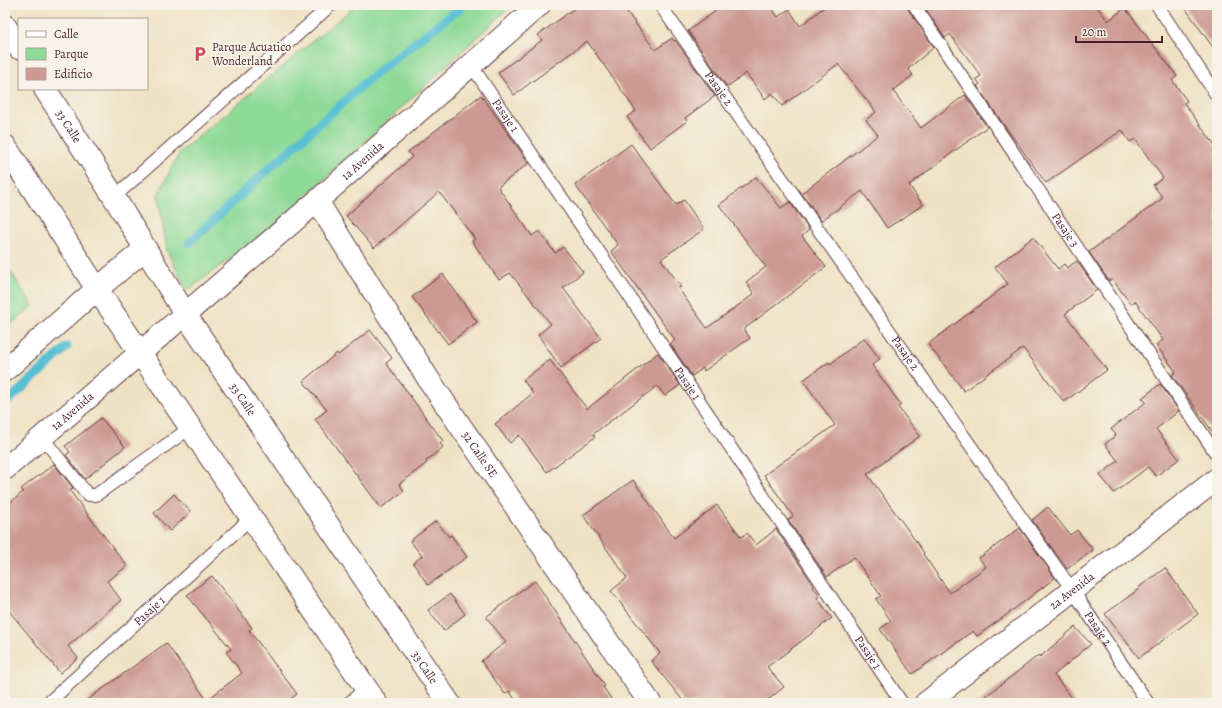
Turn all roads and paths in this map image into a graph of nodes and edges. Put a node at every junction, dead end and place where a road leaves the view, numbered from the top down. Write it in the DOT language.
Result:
graph roads {
  1 [pos="331,5"];
  2 [pos="538,5"];
  3 [pos="660,5"];
  4 [pos="914,5"];
  5 [pos="1157,5"];
  6 [pos="5,26"];
  7 [pos="18,46"];
  8 [pos="471,65"];
  9 [pos="46,90"];
  10 [pos="1217,96"];
  11 [pos="5,146"];
  12 [pos="114,198"];
  13 [pos="317,201"];
  14 [pos="144,249"];
  15 [pos="96,289"];
  16 [pos="185,314"];
  17 [pos="139,352"];
  18 [pos="5,370"];
  19 [pos="190,428"];
  20 [pos="42,437"];
  21 [pos="1217,455"];
  22 [pos="5,468"];
  23 [pos="1217,479"];
  24 [pos="251,518"];
  25 [pos="1073,591"];
  26 [pos="371,696"];
  27 [pos="48,703"];
  28 [pos="349,703"];
  29 [pos="449,703"];
  30 [pos="650,703"];
  31 [pos="902,703"];
  32 [pos="926,703"];
  33 [pos="1148,703"];
  1 -- 12 [label="lane"];
  2 -- 8 [label="street, 1a Avenida"];
  3 -- 25 [label="lane, Pasaje 2"];
  4 -- 21 [label="lane, Pasaje 3"];
  5 -- 10 [label="lane"];
  6 -- 7 [label="street"];
  8 -- 13 [label="street, 1a Avenida"];
  8 -- 31 [label="lane, Pasaje 1"];
  9 -- 12 [label="street, 33 Calle"];
  11 -- 15 [label="street"];
  12 -- 14 [label="street, 33 Calle"];
  13 -- 16 [label="street, 1a Avenida"];
  13 -- 30 [label="street, 32 Calle SE"];
  14 -- 15 [label="street"];
  14 -- 16 [label="street, 33 Calle"];
  15 -- 17 [label="street"];
  15 -- 18 [label="street"];
  16 -- 17 [label="street, 1a Avenida"];
  16 -- 29 [label="street, 33 Calle"];
  17 -- 19 [label="street"];
  17 -- 20 [label="street, 1a Avenida"];
  19 -- 20 [label="lane"];
  19 -- 24 [label="street"];
  20 -- 22 [label="street, 1a Avenida"];
  23 -- 25 [label="street, 2a Avenida"];
  24 -- 26 [label="street"];
  24 -- 27 [label="lane, Pasaje 1"];
  25 -- 32 [label="street, 2a Avenida"];
  25 -- 33 [label="lane, Pasaje 2"];
  26 -- 28 [label="lane"];
}
